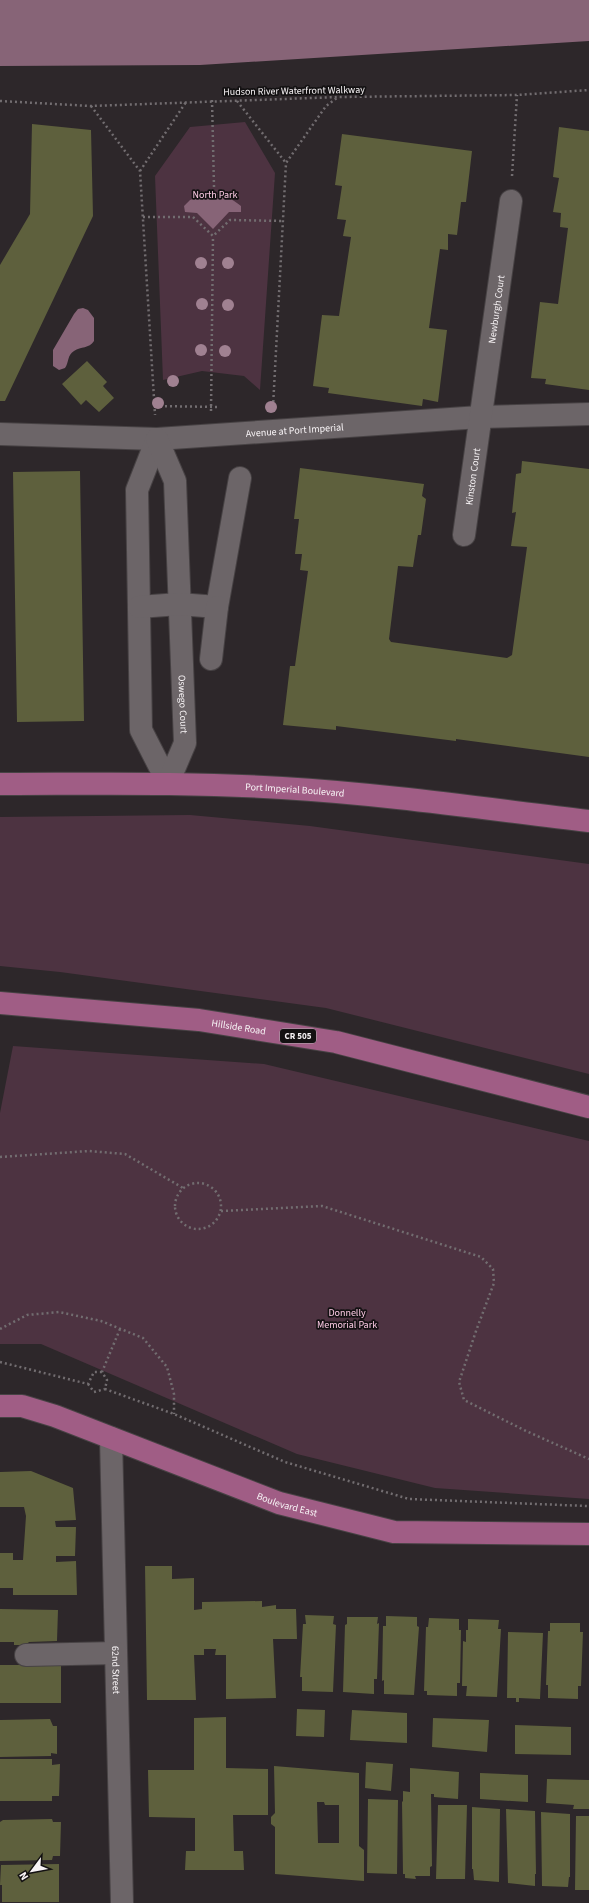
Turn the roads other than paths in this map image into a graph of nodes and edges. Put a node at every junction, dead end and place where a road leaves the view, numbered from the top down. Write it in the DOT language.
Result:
graph roads {
  1 [pos="511,201"];
  2 [pos="589,414"];
  3 [pos="480,417"];
  4 [pos="0,434"];
  5 [pos="157,439"];
  6 [pos="240,478"];
  7 [pos="464,535"];
  8 [pos="179,604"];
  9 [pos="139,607"];
  10 [pos="217,607"];
  11 [pos="211,659"];
  12 [pos="168,783"];
  13 [pos="0,784"];
  14 [pos="589,822"];
  15 [pos="0,1003"];
  16 [pos="589,1107"];
  17 [pos="0,1406"];
  18 [pos="111,1438"];
  19 [pos="589,1534"];
  20 [pos="116,1653"];
  21 [pos="26,1655"];
  22 [pos="122,1903"];
  1 -- 3 [label="street, Newburgh Court"];
  2 -- 3 [label="street, Avenue at Port Imperial"];
  3 -- 5 [label="street, Avenue at Port Imperial"];
  3 -- 7 [label="street, Kinston Court"];
  4 -- 5 [label="street, Avenue at Port Imperial"];
  5 -- 8 [label="street, Oswego Court"];
  5 -- 9 [label="street"];
  6 -- 10 [label="street"];
  8 -- 9 [label="street"];
  8 -- 10 [label="street"];
  8 -- 12 [label="street, Oswego Court"];
  9 -- 12 [label="street"];
  10 -- 11 [label="street"];
  12 -- 13 [label="main road, Port Imperial Boulevard"];
  12 -- 14 [label="main road, Port Imperial Boulevard"];
  15 -- 16 [label="main road, Hillside Road / CR 505"];
  17 -- 18 [label="main road, Boulevard East"];
  18 -- 19 [label="main road, Boulevard East"];
  18 -- 20 [label="street, 62nd Street"];
  20 -- 21 [label="street"];
  20 -- 22 [label="street, 62nd Street"];
}
